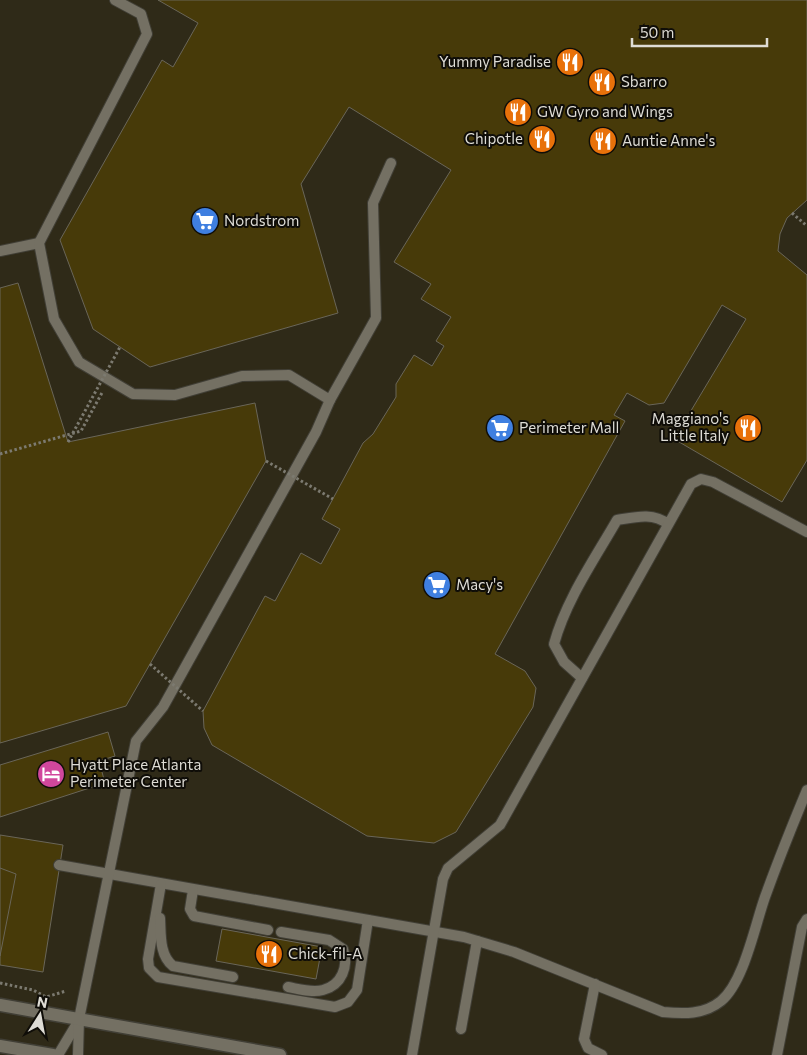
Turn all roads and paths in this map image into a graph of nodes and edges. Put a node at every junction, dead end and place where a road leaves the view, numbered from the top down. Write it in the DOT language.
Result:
graph roads {
  1 [pos="115,0"];
  2 [pos="391,163"];
  3 [pos="792,213"];
  4 [pos="807,226"];
  5 [pos="39,243"];
  6 [pos="0,251"];
  7 [pos="120,347"];
  8 [pos="109,380"];
  9 [pos="330,400"];
  10 [pos="68,442"];
  11 [pos="0,454"];
  12 [pos="266,461"];
  13 [pos="332,499"];
  14 [pos="668,524"];
  15 [pos="806,531"];
  16 [pos="150,664"];
  17 [pos="582,678"];
  18 [pos="203,711"];
  19 [pos="807,790"];
  20 [pos="60,865"];
  21 [pos="110,875"];
  22 [pos="161,884"];
  23 [pos="193,890"];
  24 [pos="158,902"];
  25 [pos="807,919"];
  26 [pos="368,920"];
  27 [pos="268,930"];
  28 [pos="280,932"];
  29 [pos="432,932"];
  30 [pos="478,941"];
  31 [pos="233,977"];
  32 [pos="0,983"];
  33 [pos="595,984"];
  34 [pos="288,987"];
  35 [pos="66,991"];
  36 [pos="0,1005"];
  37 [pos="79,1020"];
  38 [pos="461,1029"];
  39 [pos="0,1047"];
  40 [pos="9,1055"];
  41 [pos="53,1055"];
  42 [pos="58,1055"];
  43 [pos="78,1055"];
  44 [pos="280,1055"];
  45 [pos="412,1055"];
  46 [pos="602,1055"];
  47 [pos="777,1055"];
  1 -- 5 [label="lane"];
  2 -- 9 [label="lane"];
  3 -- 4 [label="path"];
  5 -- 6 [label="lane"];
  5 -- 8 [label="lane"];
  7 -- 10 [label="path, bridge"];
  8 -- 9 [label="lane"];
  8 -- 11 [label="path"];
  9 -- 21 [label="lane"];
  12 -- 13 [label="path, bridge"];
  14 -- 15 [label="lane"];
  14 -- 17 [label="lane"];
  14 -- 17 [label="lane"];
  16 -- 18 [label="path, bridge"];
  17 -- 29 [label="lane"];
  19 -- 33 [label="lane"];
  20 -- 21 [label="lane"];
  21 -- 22 [label="lane"];
  21 -- 37 [label="lane"];
  22 -- 23 [label="lane"];
  22 -- 24 [label="lane"];
  23 -- 26 [label="lane"];
  23 -- 27 [label="lane"];
  24 -- 26 [label="lane"];
  24 -- 31 [label="lane"];
  25 -- 47 [label="lane"];
  26 -- 29 [label="lane"];
  28 -- 34 [label="lane"];
  29 -- 30 [label="lane"];
  29 -- 45 [label="lane"];
  30 -- 33 [label="lane"];
  30 -- 38 [label="lane"];
  32 -- 35 [label="path"];
  33 -- 46 [label="lane"];
  36 -- 37 [label="main road"];
  37 -- 42 [label="lane"];
  37 -- 43 [label="lane"];
  37 -- 44 [label="main road"];
  39 -- 40 [label="main road"];
  39 -- 41 [label="main road"];
}
